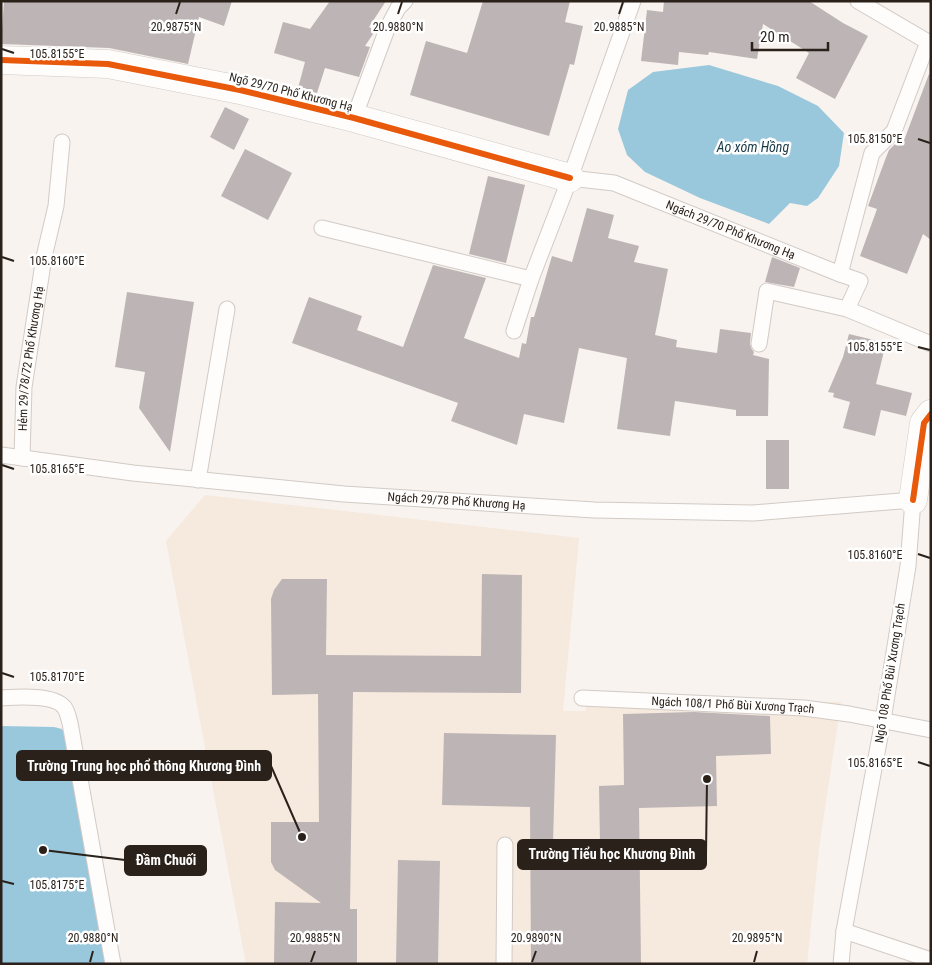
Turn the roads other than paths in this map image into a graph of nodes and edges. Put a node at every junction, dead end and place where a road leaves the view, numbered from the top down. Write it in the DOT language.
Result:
graph roads {
  1 [pos="405,1"];
  2 [pos="632,1"];
  3 [pos="858,1"];
  4 [pos="1,60"];
  5 [pos="354,118"];
  6 [pos="62,142"];
  7 [pos="570,178"];
  8 [pos="322,228"];
  9 [pos="840,274"];
  10 [pos="531,279"];
  11 [pos="228,309"];
  12 [pos="847,310"];
  13 [pos="514,331"];
  14 [pos="759,344"];
  15 [pos="931,344"];
  16 [pos="931,414"];
  17 [pos="1,455"];
  18 [pos="22,458"];
  19 [pos="198,480"];
  20 [pos="913,500"];
  21 [pos="1,698"];
  22 [pos="582,698"];
  23 [pos="883,720"];
  24 [pos="931,730"];
  25 [pos="505,845"];
  26 [pos="844,931"];
  27 [pos="931,960"];
  28 [pos="113,964"];
  29 [pos="504,964"];
  30 [pos="841,964"];
  1 -- 5 [label="lane"];
  2 -- 7 [label="lane"];
  3 -- 9 [label="lane"];
  4 -- 5 [label="street, Ngõ 29/70 Phố Khương Hạ"];
  5 -- 7 [label="street, Ngõ 29/70 Phố Khương Hạ"];
  6 -- 18 [label="lane, Hẻm 29/78/72 Phố Khương Hạ"];
  7 -- 9 [label="lane, Ngách 29/70 Phố Khương Hạ"];
  7 -- 10 [label="lane"];
  8 -- 10 [label="lane"];
  9 -- 12 [label="lane, Ngách 29/70 Phố Khương Hạ"];
  10 -- 13 [label="lane"];
  11 -- 19 [label="lane"];
  12 -- 14 [label="lane"];
  12 -- 15 [label="lane"];
  16 -- 20 [label="street"];
  17 -- 18 [label="lane, Ngách 29/78 Phố Khương Hạ"];
  18 -- 19 [label="lane, Ngách 29/78 Phố Khương Hạ"];
  19 -- 20 [label="lane, Ngách 29/78 Phố Khương Hạ"];
  20 -- 23 [label="lane, Ngõ 108 Phố Bùi Xương Trạch"];
  21 -- 28 [label="lane"];
  22 -- 23 [label="lane, Ngách 108/1 Phố Bùi Xương Trạch"];
  23 -- 24 [label="lane, Ngách 108/1 Phố Bùi Xương Trạch"];
  23 -- 26 [label="lane, Ngõ 108 Phố Bùi Xương Trạch"];
  25 -- 29 [label="lane"];
  26 -- 27 [label="lane"];
  26 -- 30 [label="lane, Ngõ 108 Phố Bùi Xương Trạch"];
}
